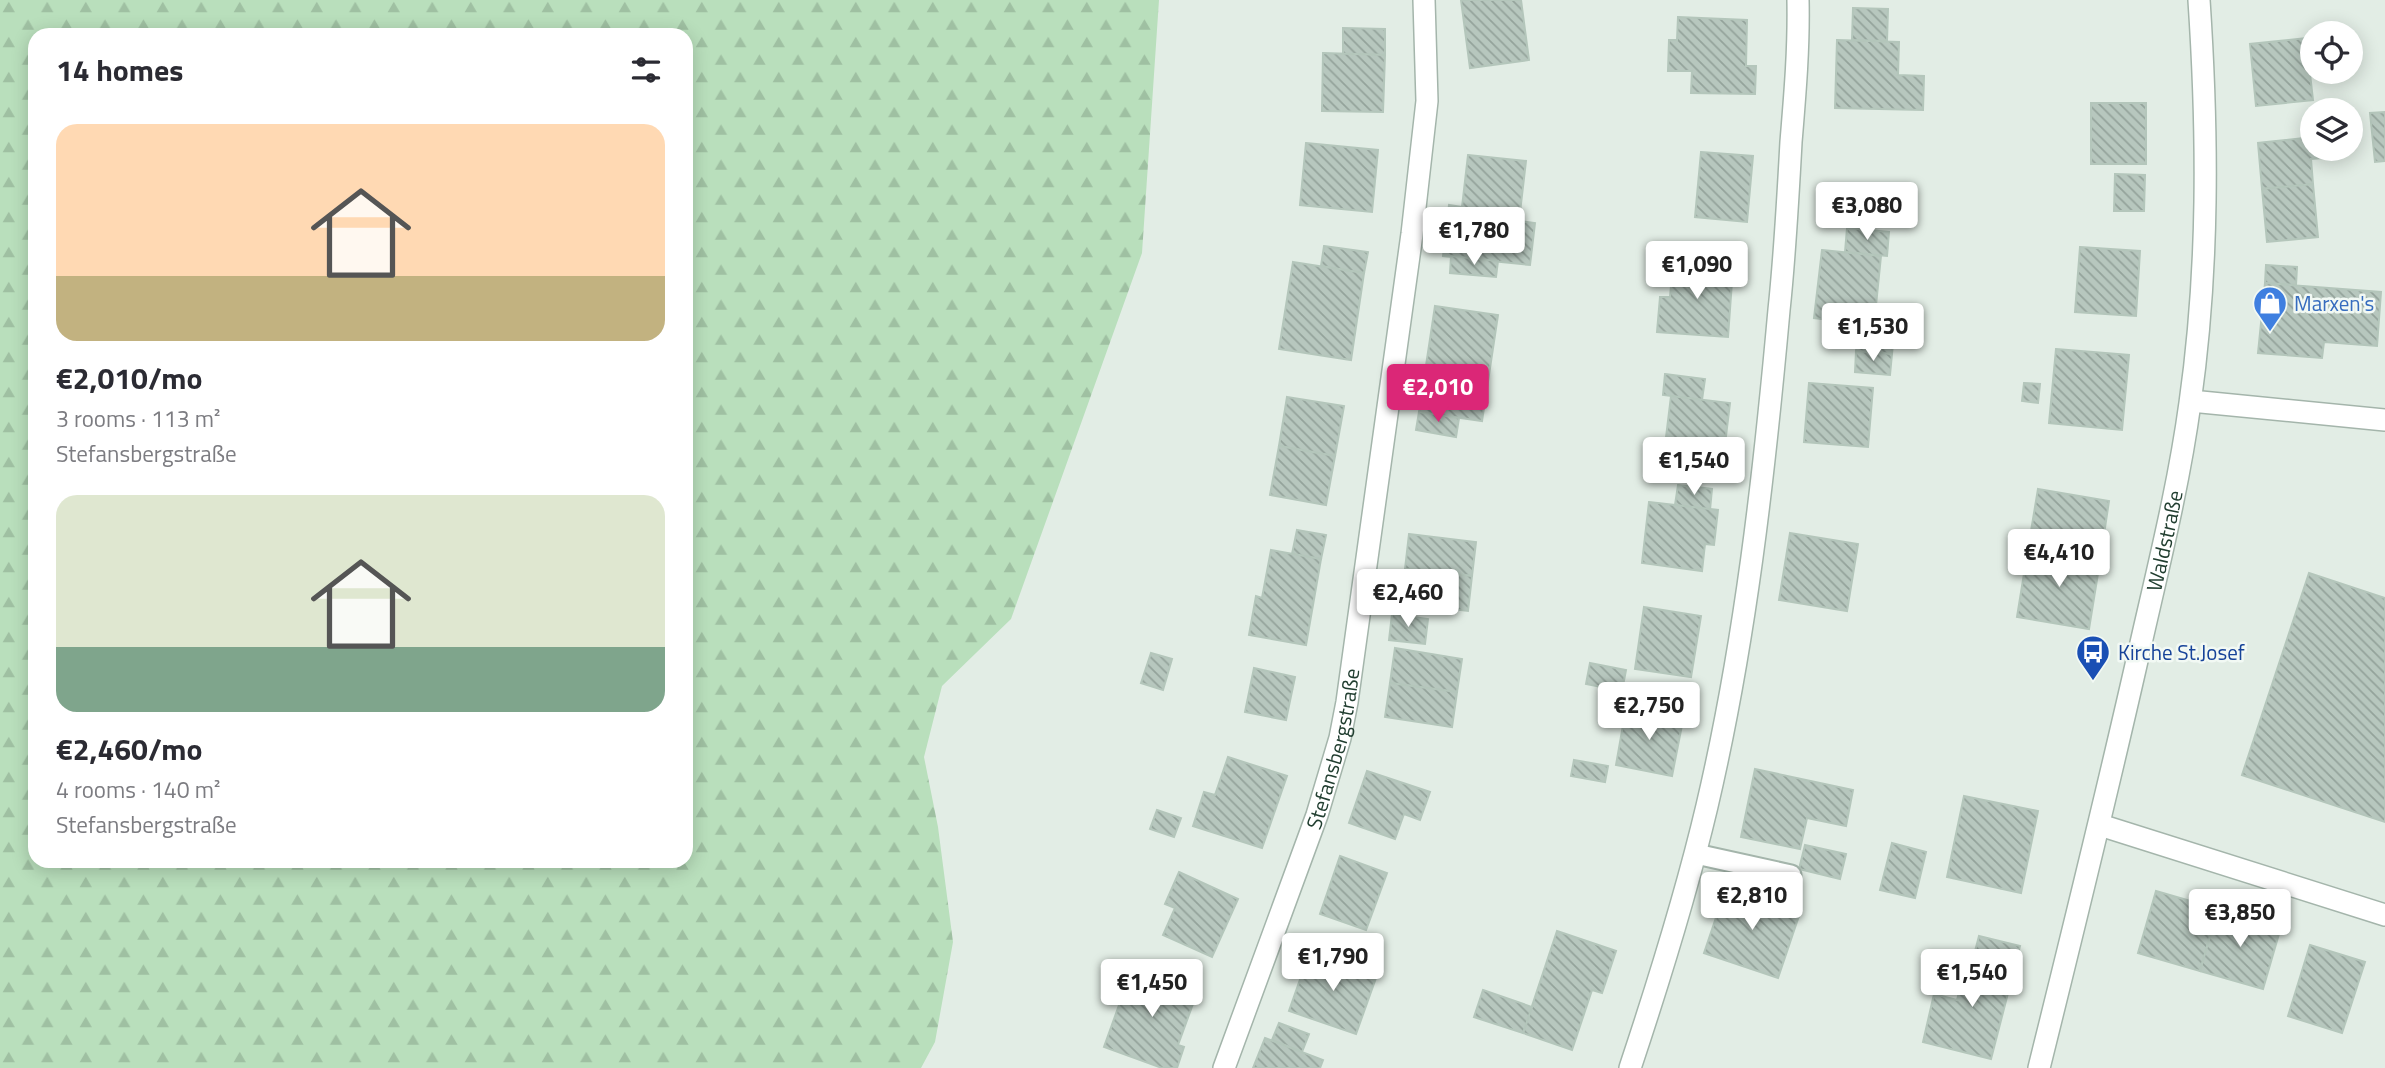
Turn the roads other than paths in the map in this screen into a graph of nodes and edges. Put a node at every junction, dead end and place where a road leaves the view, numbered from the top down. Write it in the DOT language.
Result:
graph roads {
  1 [pos="1424,0"];
  2 [pos="1798,0"];
  3 [pos="2199,0"];
  4 [pos="2191,401"];
  5 [pos="2385,420"];
  6 [pos="2100,825"];
  7 [pos="1696,853"];
  8 [pos="1791,875"];
  9 [pos="2385,915"];
  10 [pos="1224,1068"];
  11 [pos="1630,1068"];
  12 [pos="2039,1068"];
  1 -- 10 [label="street, Stefansbergstraße"];
  2 -- 7 [label="street"];
  3 -- 4 [label="street, Waldstraße"];
  4 -- 5 [label="street"];
  4 -- 6 [label="street, Waldstraße"];
  6 -- 9 [label="street"];
  6 -- 12 [label="street, Waldstraße"];
  7 -- 8 [label="lane"];
  7 -- 11 [label="street"];
}
